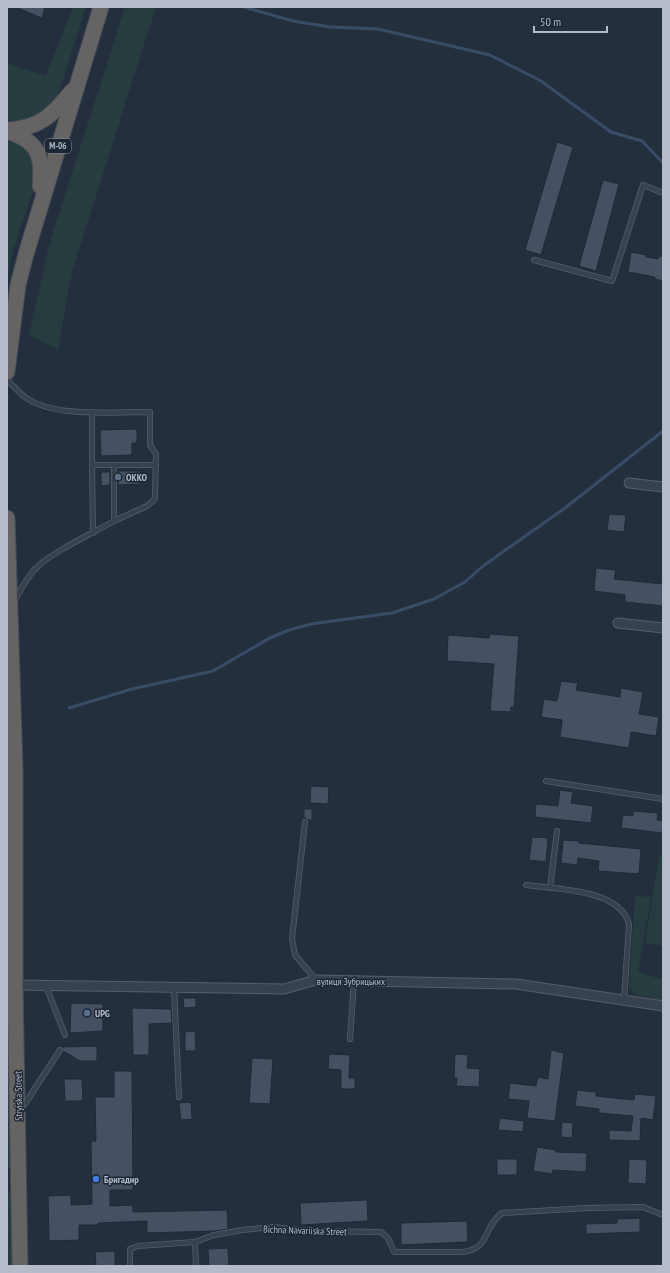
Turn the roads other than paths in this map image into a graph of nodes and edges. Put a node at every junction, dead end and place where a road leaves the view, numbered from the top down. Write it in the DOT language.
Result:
graph roads {
  1 [pos="101,7"];
  2 [pos="77,86"];
  3 [pos="7,130"];
  4 [pos="663,193"];
  5 [pos="39,207"];
  6 [pos="534,260"];
  7 [pos="7,372"];
  8 [pos="7,380"];
  9 [pos="92,413"];
  10 [pos="156,464"];
  11 [pos="92,465"];
  12 [pos="114,465"];
  13 [pos="629,483"];
  14 [pos="663,487"];
  15 [pos="7,518"];
  16 [pos="114,521"];
  17 [pos="93,533"];
  18 [pos="10,609"];
  19 [pos="618,623"];
  20 [pos="663,628"];
  21 [pos="546,781"];
  22 [pos="663,799"];
  23 [pos="305,822"];
  24 [pos="557,831"];
  25 [pos="526,885"];
  26 [pos="550,888"];
  27 [pos="316,980"];
  28 [pos="354,980"];
  29 [pos="15,984"];
  30 [pos="46,986"];
  31 [pos="174,988"];
  32 [pos="624,1000"];
  33 [pos="663,1006"];
  34 [pos="65,1036"];
  35 [pos="350,1039"];
  36 [pos="60,1050"];
  37 [pos="179,1097"];
  38 [pos="18,1115"];
  39 [pos="663,1216"];
  40 [pos="195,1242"];
  41 [pos="20,1266"];
  42 [pos="130,1266"];
  43 [pos="196,1266"];
  1 -- 2 [label="highway, М-06"];
  2 -- 3 [label="highway"];
  2 -- 5 [label="highway, М-06"];
  3 -- 5 [label="highway"];
  4 -- 6 [label="lane"];
  5 -- 7 [label="highway, М-06"];
  8 -- 9 [label="lane"];
  9 -- 10 [label="lane"];
  9 -- 11 [label="lane"];
  10 -- 12 [label="lane"];
  10 -- 16 [label="lane"];
  11 -- 12 [label="lane"];
  11 -- 17 [label="lane"];
  12 -- 16 [label="lane"];
  13 -- 14 [label="street"];
  15 -- 18 [label="highway, Stryiska Street"];
  16 -- 17 [label="lane"];
  17 -- 18 [label="lane"];
  18 -- 29 [label="highway, Stryiska Street"];
  19 -- 20 [label="street"];
  21 -- 22 [label="lane"];
  23 -- 27 [label="lane"];
  24 -- 26 [label="lane"];
  25 -- 26 [label="lane"];
  26 -- 32 [label="lane"];
  27 -- 28 [label="street, вулиця Зубрицьких"];
  27 -- 31 [label="street, вулиця Зубрицьких"];
  28 -- 32 [label="street, вулиця Зубрицьких"];
  28 -- 35 [label="lane"];
  29 -- 30 [label="street, вулиця Зубрицьких"];
  29 -- 38 [label="highway, Stryiska Street"];
  30 -- 31 [label="street, вулиця Зубрицьких"];
  30 -- 34 [label="lane"];
  31 -- 37 [label="lane"];
  32 -- 33 [label="street, вулиця Зубрицьких"];
  36 -- 38 [label="lane"];
  38 -- 41 [label="highway, Stryiska Street"];
  39 -- 40 [label="lane, Bichna Navariiska Street"];
  40 -- 42 [label="lane, Bichna Navariiska Street"];
  40 -- 43 [label="lane"];
}
